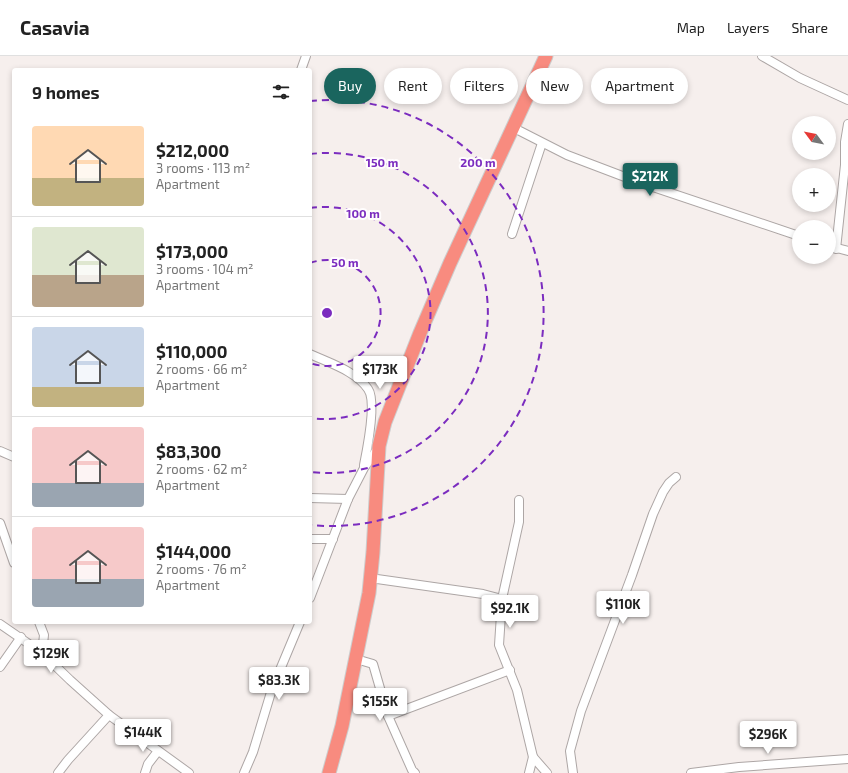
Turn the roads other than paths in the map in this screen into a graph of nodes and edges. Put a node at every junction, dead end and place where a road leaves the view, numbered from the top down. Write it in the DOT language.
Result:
graph roads {
  1 [pos="306,56"];
  2 [pos="546,56"];
  3 [pos="762,56"];
  4 [pos="302,68"];
  5 [pos="848,100"];
  6 [pos="848,124"];
  7 [pos="514,128"];
  8 [pos="542,143"];
  9 [pos="836,226"];
  10 [pos="512,234"];
  11 [pos="792,234"];
  12 [pos="836,248"];
  13 [pos="848,250"];
  14 [pos="312,355"];
  15 [pos="379,446"];
  16 [pos="0,451"];
  17 [pos="12,456"];
  18 [pos="364,468"];
  19 [pos="676,477"];
  20 [pos="312,498"];
  21 [pos="348,499"];
  22 [pos="519,500"];
  23 [pos="0,523"];
  24 [pos="312,539"];
  25 [pos="333,539"];
  26 [pos="12,557"];
  27 [pos="370,578"];
  28 [pos="312,593"];
  29 [pos="502,599"];
  30 [pos="0,624"];
  31 [pos="40,624"];
  32 [pos="299,624"];
  33 [pos="21,637"];
  34 [pos="42,653"];
  35 [pos="356,659"];
  36 [pos="0,667"];
  37 [pos="510,670"];
  38 [pos="109,716"];
  39 [pos="388,716"];
  40 [pos="158,751"];
  41 [pos="533,757"];
  42 [pos="848,759"];
  43 [pos="58,773"];
  44 [pos="145,773"];
  45 [pos="189,773"];
  46 [pos="244,773"];
  47 [pos="329,773"];
  48 [pos="415,773"];
  49 [pos="529,773"];
  50 [pos="547,773"];
  51 [pos="573,773"];
  52 [pos="691,773"];
  1 -- 4 [label="street"];
  2 -- 7 [label="highway"];
  3 -- 5 [label="street"];
  6 -- 9 [label="street"];
  7 -- 8 [label="street"];
  7 -- 15 [label="highway"];
  8 -- 10 [label="street"];
  8 -- 11 [label="street"];
  12 -- 13 [label="street"];
  14 -- 18 [label="street"];
  15 -- 18 [label="street"];
  15 -- 27 [label="highway"];
  16 -- 17 [label="street"];
  18 -- 21 [label="street"];
  19 -- 51 [label="street"];
  20 -- 21 [label="street"];
  21 -- 25 [label="street"];
  22 -- 29 [label="street"];
  23 -- 26 [label="street"];
  24 -- 25 [label="street"];
  25 -- 28 [label="street"];
  27 -- 29 [label="street"];
  27 -- 35 [label="highway"];
  29 -- 37 [label="street"];
  30 -- 33 [label="street"];
  31 -- 34 [label="street"];
  32 -- 46 [label="street"];
  33 -- 34 [label="street"];
  33 -- 36 [label="street"];
  34 -- 38 [label="street"];
  35 -- 39 [label="street"];
  35 -- 47 [label="highway"];
  37 -- 39 [label="street"];
  37 -- 41 [label="street"];
  38 -- 40 [label="street"];
  38 -- 43 [label="street"];
  39 -- 48 [label="street"];
  40 -- 44 [label="street"];
  40 -- 45 [label="street"];
  41 -- 49 [label="street"];
  41 -- 50 [label="street"];
  42 -- 52 [label="street"];
}
